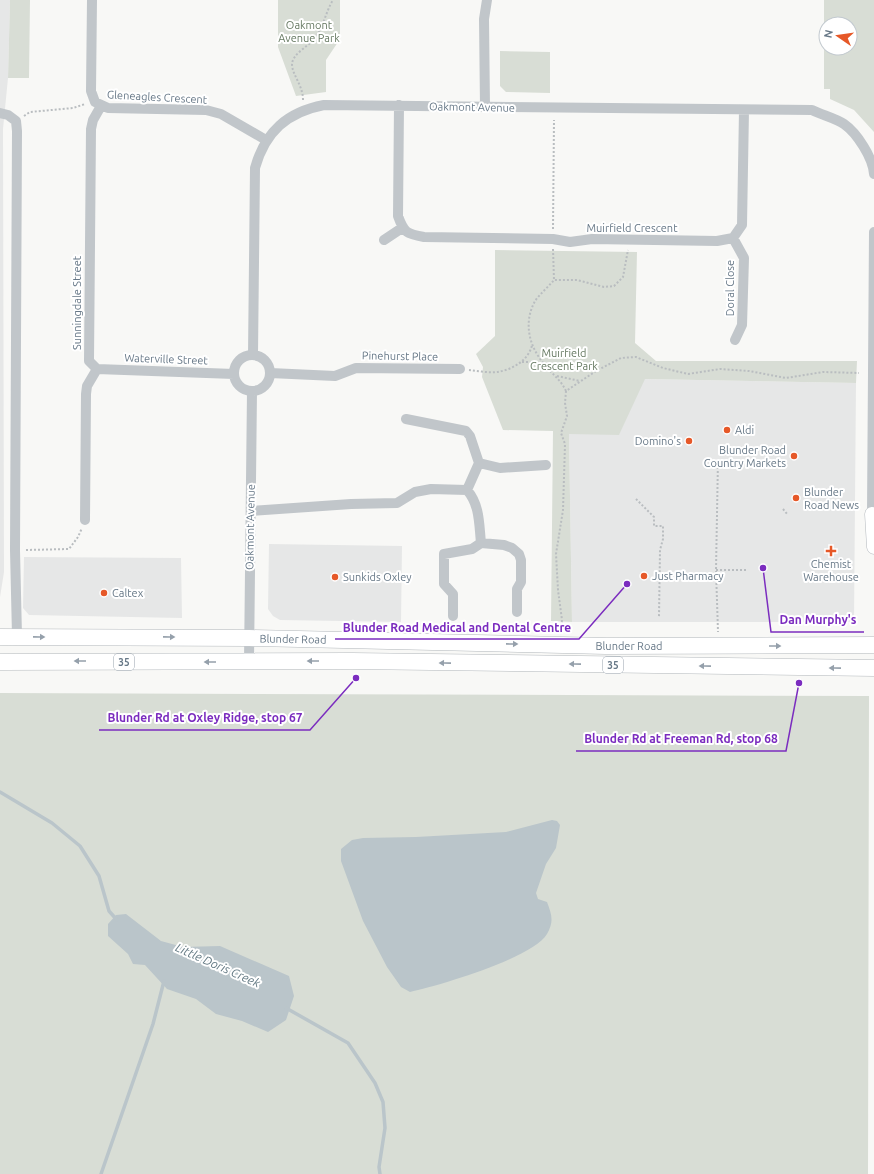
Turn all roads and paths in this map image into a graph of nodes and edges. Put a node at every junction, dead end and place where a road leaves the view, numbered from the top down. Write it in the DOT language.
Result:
graph roads {
  1 [pos="92,0"];
  2 [pos="333,0"];
  3 [pos="486,0"];
  4 [pos="97,103"];
  5 [pos="399,105"];
  6 [pos="485,107"];
  7 [pos="744,110"];
  8 [pos="304,111"];
  9 [pos="0,113"];
  10 [pos="16,120"];
  11 [pos="554,120"];
  12 [pos="266,140"];
  13 [pos="874,163"];
  14 [pos="874,174"];
  15 [pos="402,228"];
  16 [pos="874,232"];
  17 [pos="733,238"];
  18 [pos="553,239"];
  19 [pos="629,239"];
  20 [pos="384,240"];
  21 [pos="554,280"];
  22 [pos="735,340"];
  23 [pos="532,345"];
  24 [pos="253,356"];
  25 [pos="522,362"];
  26 [pos="544,365"];
  27 [pos="97,369"];
  28 [pos="460,369"];
  29 [pos="270,373"];
  30 [pos="859,373"];
  31 [pos="234,374"];
  32 [pos="555,376"];
  33 [pos="581,381"];
  34 [pos="252,391"];
  35 [pos="566,391"];
  36 [pos="406,419"];
  37 [pos="718,459"];
  38 [pos="479,463"];
  39 [pos="546,465"];
  40 [pos="467,490"];
  41 [pos="636,499"];
  42 [pos="873,500"];
  43 [pos="783,509"];
  44 [pos="251,511"];
  45 [pos="788,515"];
  46 [pos="873,517"];
  47 [pos="85,520"];
  48 [pos="481,543"];
  49 [pos="874,547"];
  50 [pos="15,550"];
  51 [pos="716,570"];
  52 [pos="748,570"];
  53 [pos="517,612"];
  54 [pos="453,616"];
  55 [pos="659,617"];
  56 [pos="560,630"];
  57 [pos="718,632"];
  58 [pos="17,636"];
  59 [pos="0,637"];
  60 [pos="249,638"];
  61 [pos="874,645"];
  62 [pos="0,662"];
  63 [pos="249,662"];
  64 [pos="874,668"];
  1 -- 4 [label="street, Gleneagles Crescent"];
  2 -- 8 [label="path"];
  3 -- 6 [label="street"];
  4 -- 10 [label="path"];
  4 -- 12 [label="street, Gleneagles Crescent"];
  4 -- 27 [label="street, Sunningdale Street"];
  5 -- 6 [label="street, Oakmont Avenue"];
  5 -- 8 [label="street, Oakmont Avenue"];
  5 -- 15 [label="street"];
  6 -- 7 [label="street, Oakmont Avenue"];
  7 -- 13 [label="street, Oakmont Avenue"];
  7 -- 17 [label="street"];
  8 -- 12 [label="street, Oakmont Avenue"];
  9 -- 10 [label="street"];
  10 -- 50 [label="street"];
  11 -- 18 [label="path"];
  12 -- 24 [label="street, Oakmont Avenue"];
  13 -- 14 [label="street, Oakmont Avenue"];
  15 -- 18 [label="street, Muirfield Crescent"];
  15 -- 20 [label="street"];
  16 -- 42 [label="street"];
  17 -- 19 [label="street, Muirfield Crescent"];
  17 -- 22 [label="street, Doral Close"];
  18 -- 19 [label="street, Muirfield Crescent"];
  18 -- 21 [label="path"];
  19 -- 21 [label="path"];
  21 -- 23 [label="path"];
  23 -- 25 [label="path"];
  23 -- 26 [label="path"];
  24 -- 29 [label="street"];
  24 -- 31 [label="street"];
  25 -- 26 [label="path"];
  25 -- 28 [label="path"];
  26 -- 32 [label="path"];
  27 -- 31 [label="street, Waterville Street"];
  27 -- 47 [label="street"];
  28 -- 29 [label="street, Pinehurst Place"];
  29 -- 34 [label="street"];
  30 -- 33 [label="path"];
  31 -- 34 [label="street"];
  32 -- 33 [label="path"];
  32 -- 35 [label="path"];
  33 -- 35 [label="path"];
  34 -- 44 [label="street, Oakmont Avenue"];
  35 -- 56 [label="path"];
  36 -- 38 [label="street"];
  37 -- 51 [label="path"];
  38 -- 39 [label="street"];
  38 -- 40 [label="street"];
  40 -- 44 [label="street"];
  40 -- 48 [label="street"];
  41 -- 55 [label="path"];
  42 -- 46 [label="street"];
  43 -- 45 [label="path"];
  44 -- 60 [label="street, Oakmont Avenue"];
  46 -- 49 [label="street"];
  47 -- 50 [label="path"];
  48 -- 53 [label="street"];
  48 -- 54 [label="street"];
  50 -- 58 [label="street"];
  51 -- 52 [label="path"];
  51 -- 57 [label="path"];
  58 -- 59 [label="main road, Blunder Road / 35"];
  58 -- 60 [label="main road, Blunder Road / 35, one-way"];
  60 -- 61 [label="main road, Blunder Road / 35, one-way"];
  60 -- 63 [label="street, Oakmont Avenue"];
  63 -- 62 [label="main road, Blunder Road / 35, one-way"];
  64 -- 63 [label="main road, Blunder Road / 35, one-way"];
}
